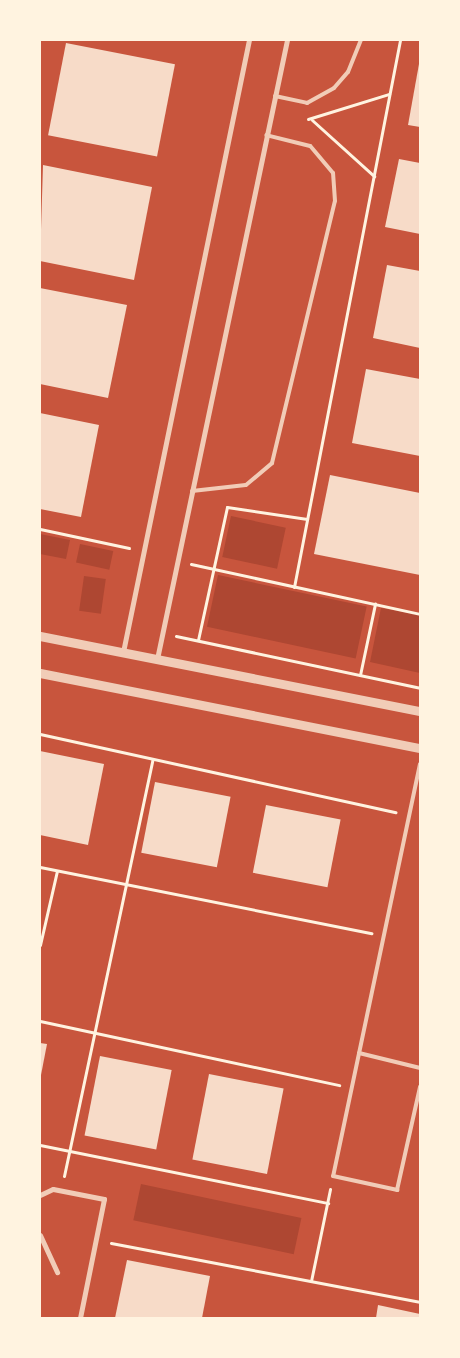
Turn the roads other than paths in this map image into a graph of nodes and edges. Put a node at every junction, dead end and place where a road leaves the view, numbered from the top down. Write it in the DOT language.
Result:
graph roads {
  1 [pos="249,40"];
  2 [pos="287,40"];
  3 [pos="361,40"];
  4 [pos="275,96"];
  5 [pos="265,135"];
  6 [pos="192,491"];
  7 [pos="40,636"];
  8 [pos="123,652"];
  9 [pos="157,659"];
  10 [pos="40,673"];
  11 [pos="420,710"];
  12 [pos="420,748"];
  13 [pos="420,764"];
  14 [pos="359,1053"];
  15 [pos="420,1068"];
  16 [pos="420,1087"];
  17 [pos="40,1195"];
  18 [pos="40,1235"];
  19 [pos="56,1272"];
  20 [pos="80,1318"];
  1 -- 8 [label="street"];
  2 -- 4 [label="street"];
  3 -- 4 [label="lane"];
  4 -- 5 [label="street"];
  5 -- 6 [label="street"];
  5 -- 6 [label="lane"];
  6 -- 9 [label="street"];
  7 -- 8 [label="street"];
  8 -- 9 [label="street"];
  9 -- 11 [label="street"];
  10 -- 12 [label="street"];
  13 -- 14 [label="lane"];
  14 -- 15 [label="lane"];
  14 -- 16 [label="lane"];
  17 -- 20 [label="street"];
  18 -- 19 [label="street"];
}
